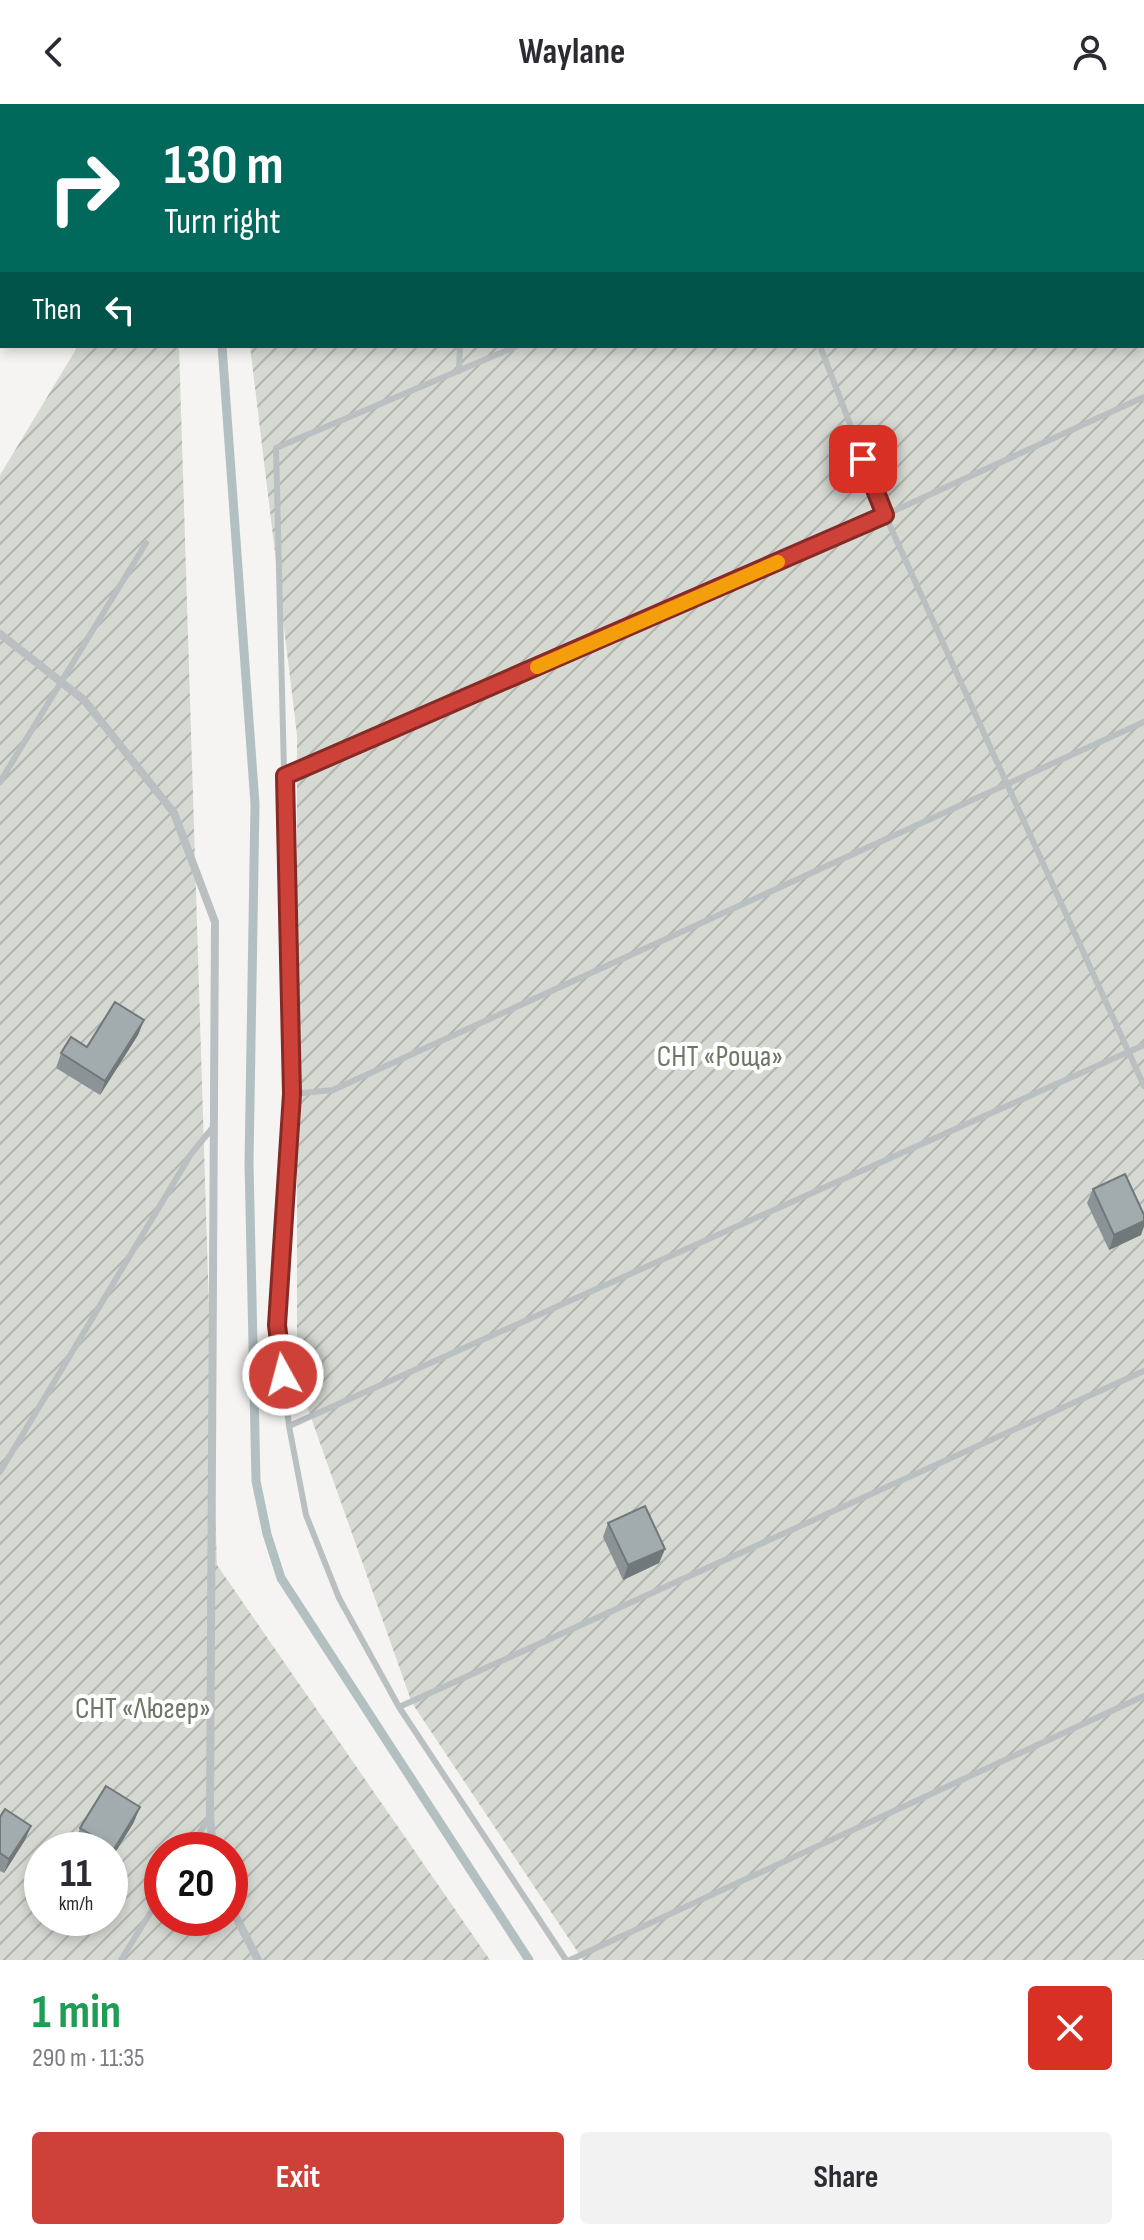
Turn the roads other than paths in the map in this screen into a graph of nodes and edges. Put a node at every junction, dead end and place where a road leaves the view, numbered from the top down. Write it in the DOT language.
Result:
graph roads {
  1 [pos="460,348"];
  2 [pos="512,348"];
  3 [pos="821,348"];
  4 [pos="459,371"];
  5 [pos="1144,397"];
  6 [pos="885,515"];
  7 [pos="146,543"];
  8 [pos="0,634"];
  9 [pos="61,682"];
  10 [pos="1144,722"];
  11 [pos="285,776"];
  12 [pos="0,782"];
  13 [pos="1007,785"];
  14 [pos="1144,1045"];
  15 [pos="1129,1052"];
  16 [pos="1144,1086"];
  17 [pos="292,1094"];
  18 [pos="214,1126"];
  19 [pos="1144,1371"];
  20 [pos="289,1426"];
  21 [pos="0,1472"];
  22 [pos="1144,1696"];
  23 [pos="399,1707"];
  24 [pos="210,1816"];
  25 [pos="200,1832"];
  26 [pos="211,1832"];
  27 [pos="144,1923"];
  28 [pos="246,1936"];
  29 [pos="121,1960"];
  30 [pos="258,1960"];
  31 [pos="568,1960"];
  1 -- 4 [label="lane"];
  2 -- 4 [label="lane"];
  3 -- 6 [label="lane"];
  4 -- 11 [label="lane"];
  5 -- 6 [label="lane"];
  6 -- 11 [label="lane"];
  6 -- 13 [label="lane"];
  7 -- 9 [label="lane"];
  8 -- 9 [label="street"];
  9 -- 12 [label="lane"];
  9 -- 18 [label="street"];
  10 -- 13 [label="lane"];
  11 -- 17 [label="lane"];
  13 -- 15 [label="lane"];
  13 -- 17 [label="lane"];
  14 -- 15 [label="lane"];
  15 -- 16 [label="lane"];
  15 -- 20 [label="lane"];
  17 -- 20 [label="lane"];
  18 -- 21 [label="lane"];
  18 -- 24 [label="street"];
  19 -- 23 [label="lane"];
  20 -- 23 [label="lane"];
  22 -- 31 [label="lane"];
  23 -- 31 [label="lane"];
  24 -- 25 [label="lane"];
  24 -- 26 [label="street"];
  27 -- 29 [label="lane"];
  28 -- 30 [label="street"];
}
